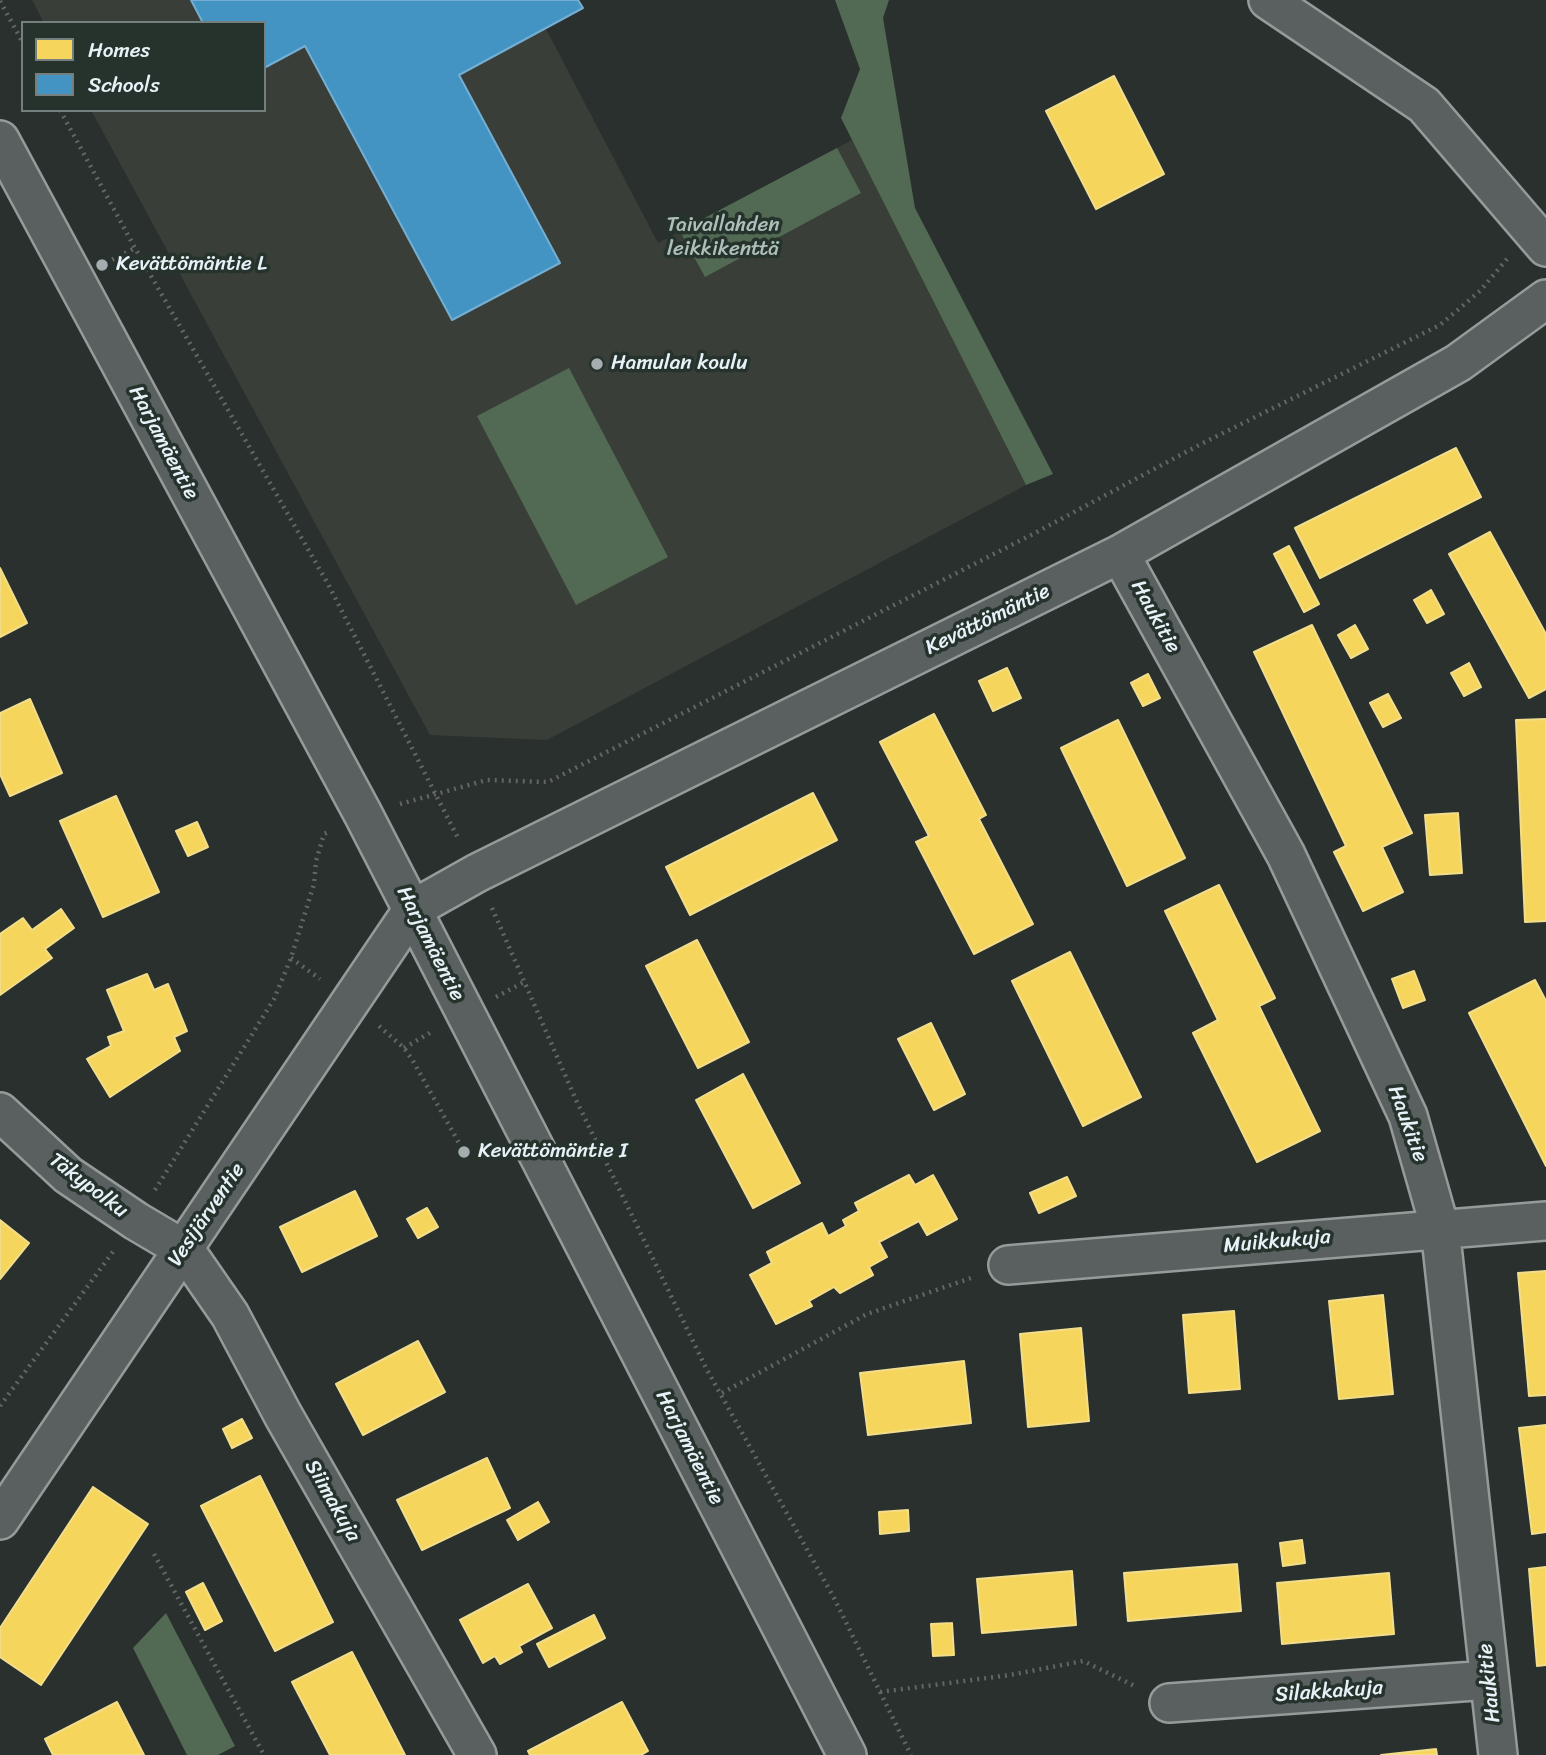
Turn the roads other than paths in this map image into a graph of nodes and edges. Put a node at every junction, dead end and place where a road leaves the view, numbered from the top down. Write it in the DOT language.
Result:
graph roads {
  1 [pos="1268,0"];
  2 [pos="0,139"];
  3 [pos="1541,240"];
  4 [pos="1546,299"];
  5 [pos="1120,554"];
  6 [pos="413,909"];
  7 [pos="0,1112"];
  8 [pos="1546,1222"];
  9 [pos="1440,1228"];
  10 [pos="185,1250"];
  11 [pos="1008,1265"];
  12 [pos="0,1520"];
  13 [pos="1489,1680"];
  14 [pos="1169,1703"];
  15 [pos="477,1755"];
  16 [pos="847,1755"];
  17 [pos="1497,1755"];
  1 -- 3 [label="street"];
  2 -- 6 [label="street, Harjamäentie"];
  4 -- 5 [label="street, Kevättömäntie"];
  5 -- 6 [label="street, Kevättömäntie"];
  5 -- 9 [label="street, Haukitie"];
  6 -- 10 [label="street, Vesijärventie"];
  6 -- 16 [label="street, Harjamäentie"];
  7 -- 10 [label="street, Täkypolku"];
  8 -- 9 [label="street, Muikkukuja"];
  9 -- 11 [label="street, Muikkukuja"];
  9 -- 13 [label="street, Haukitie"];
  10 -- 12 [label="street, Vesijärventie"];
  10 -- 15 [label="street, Siimakuja"];
  13 -- 14 [label="street, Silakkakuja"];
  13 -- 17 [label="street, Haukitie"];
}
